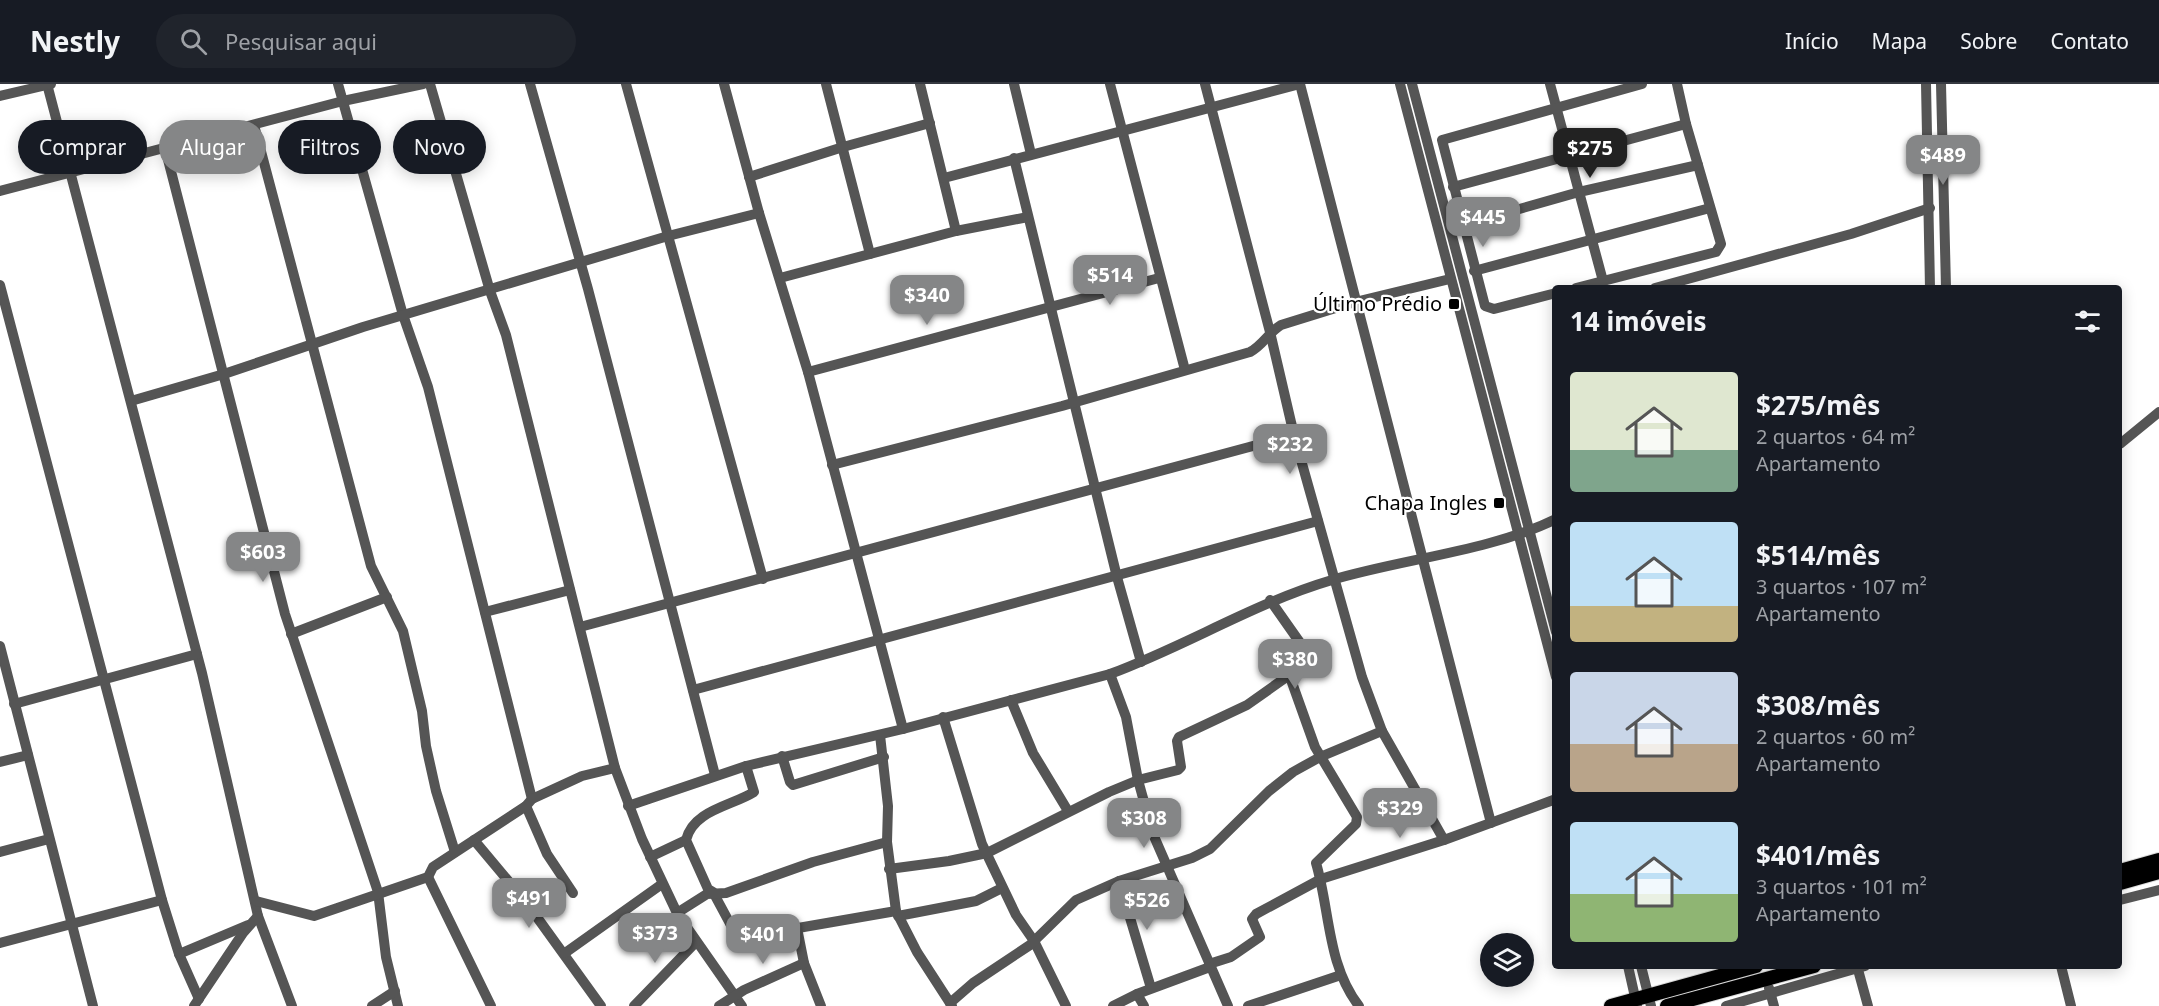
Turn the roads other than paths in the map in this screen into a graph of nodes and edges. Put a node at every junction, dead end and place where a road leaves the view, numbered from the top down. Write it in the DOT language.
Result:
graph roads {
  1 [pos="48,84"];
  2 [pos="338,84"];
  3 [pos="423,84"];
  4 [pos="430,84"];
  5 [pos="530,84"];
  6 [pos="626,84"];
  7 [pos="724,84"];
  8 [pos="825,84"];
  9 [pos="920,84"];
  10 [pos="1014,84"];
  11 [pos="1110,84"];
  12 [pos="1205,84"];
  13 [pos="1300,84"];
  14 [pos="1400,84"];
  15 [pos="1412,84"];
  16 [pos="1550,84"];
  17 [pos="1642,84"];
  18 [pos="1677,84"];
  19 [pos="1926,84"];
  20 [pos="1941,84"];
  21 [pos="0,96"];
  22 [pos="343,101"];
  23 [pos="1557,107"];
  24 [pos="1211,108"];
  25 [pos="58,120"];
  26 [pos="266,122"];
  27 [pos="930,123"];
  28 [pos="1686,124"];
  29 [pos="1123,131"];
  30 [pos="843,147"];
  31 [pos="1031,154"];
  32 [pos="1569,155"];
  33 [pos="1014,158"];
  34 [pos="1698,165"];
  35 [pos="266,172"];
  36 [pos="61,174"];
  37 [pos="72,174"];
  38 [pos="172,174"];
  39 [pos="749,177"];
  40 [pos="944,178"];
  41 [pos="1452,187"];
  42 [pos="0,192"];
  43 [pos="1579,192"];
  44 [pos="1710,207"];
  45 [pos="1930,208"];
  46 [pos="759,213"];
  47 [pos="1028,217"];
  48 [pos="1463,225"];
  49 [pos="956,231"];
  50 [pos="668,236"];
  51 [pos="1592,240"];
  52 [pos="870,254"];
  53 [pos="580,263"];
  54 [pos="1474,271"];
  55 [pos="780,278"];
  56 [pos="1159,278"];
  57 [pos="1450,279"];
  58 [pos="1603,281"];
  59 [pos="0,285"];
  60 [pos="1588,285"];
  61 [pos="1666,285"];
  62 [pos="1930,285"];
  63 [pos="1946,285"];
  64 [pos="490,291"];
  65 [pos="1552,294"];
  66 [pos="1355,302"];
  67 [pos="1052,308"];
  68 [pos="403,315"];
  69 [pos="1270,332"];
  70 [pos="310,345"];
  71 [pos="1185,370"];
  72 [pos="808,372"];
  73 [pos="224,374"];
  74 [pos="131,401"];
  75 [pos="1073,403"];
  76 [pos="2159,412"];
  77 [pos="1294,435"];
  78 [pos="2122,442"];
  79 [pos="832,465"];
  80 [pos="1096,490"];
  81 [pos="1318,521"];
  82 [pos="1552,521"];
  83 [pos="1528,531"];
  84 [pos="1516,534"];
  85 [pos="855,554"];
  86 [pos="1422,558"];
  87 [pos="1117,577"];
  88 [pos="763,579"];
  89 [pos="1333,580"];
  90 [pos="570,590"];
  91 [pos="387,597"];
  92 [pos="1270,600"];
  93 [pos="671,601"];
  94 [pos="485,612"];
  95 [pos="1552,618"];
  96 [pos="580,627"];
  97 [pos="291,634"];
  98 [pos="880,639"];
  99 [pos="0,646"];
  100 [pos="197,654"];
  101 [pos="1141,662"];
  102 [pos="1552,663"];
  103 [pos="3,667"];
  104 [pos="1110,674"];
  105 [pos="1290,677"];
  106 [pos="102,678"];
  107 [pos="693,690"];
  108 [pos="1011,700"];
  109 [pos="14,704"];
  110 [pos="942,717"];
  111 [pos="903,729"];
  112 [pos="1382,731"];
  113 [pos="880,735"];
  114 [pos="28,754"];
  115 [pos="782,756"];
  116 [pos="884,757"];
  117 [pos="1320,757"];
  118 [pos="0,762"];
  119 [pos="746,766"];
  120 [pos="615,768"];
  121 [pos="715,775"];
  122 [pos="1138,780"];
  123 [pos="1552,800"];
  124 [pos="529,803"];
  125 [pos="628,806"];
  126 [pos="1068,811"];
  127 [pos="1491,823"];
  128 [pos="49,839"];
  129 [pos="474,840"];
  130 [pos="686,840"];
  131 [pos="1444,840"];
  132 [pos="887,842"];
  133 [pos="0,852"];
  134 [pos="455,852"];
  135 [pos="987,853"];
  136 [pos="650,857"];
  137 [pos="2159,860"];
  138 [pos="1167,867"];
  139 [pos="889,869"];
  140 [pos="2122,870"];
  141 [pos="2159,872"];
  142 [pos="428,877"];
  143 [pos="1321,879"];
  144 [pos="1119,881"];
  145 [pos="2122,882"];
  146 [pos="662,885"];
  147 [pos="1002,888"];
  148 [pos="2159,890"];
  149 [pos="378,892"];
  150 [pos="712,892"];
  151 [pos="573,893"];
  152 [pos="2122,899"];
  153 [pos="162,900"];
  154 [pos="256,901"];
  155 [pos="677,913"];
  156 [pos="897,914"];
  157 [pos="254,920"];
  158 [pos="72,925"];
  159 [pos="797,927"];
  160 [pos="1034,941"];
  161 [pos="696,942"];
  162 [pos="0,943"];
  163 [pos="565,952"];
  164 [pos="179,954"];
  165 [pos="804,963"];
  166 [pos="1210,966"];
  167 [pos="1629,969"];
  168 [pos="1641,969"];
  169 [pos="1746,969"];
  170 [pos="1803,969"];
  171 [pos="1853,969"];
  172 [pos="1860,969"];
  173 [pos="2062,969"];
  174 [pos="1341,975"];
  175 [pos="1768,979"];
  176 [pos="1151,988"];
  177 [pos="395,991"];
  178 [pos="1137,994"];
  179 [pos="1770,994"];
  180 [pos="735,996"];
  181 [pos="1643,1001"];
  182 [pos="197,1002"];
  183 [pos="951,1004"];
  184 [pos="1064,1005"];
  185 [pos="93,1006"];
  186 [pos="292,1006"];
  187 [pos="372,1006"];
  188 [pos="398,1006"];
  189 [pos="491,1006"];
  190 [pos="602,1006"];
  191 [pos="634,1006"];
  192 [pos="719,1006"];
  193 [pos="742,1006"];
  194 [pos="821,1006"];
  195 [pos="1113,1006"];
  196 [pos="1144,1006"];
  197 [pos="1228,1006"];
  198 [pos="1248,1006"];
  199 [pos="1359,1006"];
  200 [pos="1611,1006"];
  201 [pos="1667,1006"];
  202 [pos="1726,1006"];
  203 [pos="1774,1006"];
  204 [pos="1868,1006"];
  205 [pos="2071,1006"];
  1 -- 21 [label="street"];
  1 -- 25 [label="street"];
  2 -- 22 [label="street"];
  3 -- 22 [label="street"];
  4 -- 64 [label="street"];
  5 -- 53 [label="street"];
  6 -- 50 [label="street"];
  7 -- 39 [label="street"];
  8 -- 30 [label="street"];
  9 -- 27 [label="street"];
  10 -- 31 [label="street"];
  11 -- 29 [label="street"];
  12 -- 24 [label="street"];
  13 -- 24 [label="street"];
  13 -- 66 [label="street"];
  14 -- 57 [label="street"];
  15 -- 83 [label="street"];
  16 -- 23 [label="street"];
  17 -- 23 [label="street"];
  18 -- 28 [label="street"];
  19 -- 45 [label="street"];
  20 -- 63 [label="street"];
  22 -- 26 [label="street"];
  22 -- 68 [label="street"];
  23 -- 32 [label="street"];
  23 -- 41 [label="street"];
  24 -- 29 [label="street"];
  24 -- 69 [label="street"];
  27 -- 30 [label="street"];
  27 -- 40 [label="street"];
  28 -- 32 [label="street"];
  28 -- 34 [label="street"];
  29 -- 31 [label="street"];
  29 -- 56 [label="street"];
  30 -- 39 [label="street"];
  30 -- 52 [label="street"];
  31 -- 33 [label="street"];
  32 -- 41 [label="street"];
  32 -- 43 [label="street"];
  33 -- 40 [label="street"];
  33 -- 47 [label="street"];
  34 -- 43 [label="street"];
  34 -- 44 [label="street"];
  35 -- 70 [label="street"];
  36 -- 42 [label="street"];
  37 -- 74 [label="street"];
  38 -- 73 [label="street"];
  39 -- 46 [label="street"];
  40 -- 49 [label="street"];
  41 -- 48 [label="street"];
  43 -- 48 [label="street"];
  43 -- 51 [label="street"];
  44 -- 51 [label="street"];
  44 -- 58 [label="street"];
  45 -- 61 [label="street"];
  45 -- 62 [label="street"];
  46 -- 50 [label="street"];
  46 -- 55 [label="street"];
  47 -- 49 [label="street"];
  47 -- 67 [label="street"];
  48 -- 54 [label="street"];
  49 -- 52 [label="street"];
  50 -- 53 [label="street"];
  50 -- 88 [label="street"];
  51 -- 54 [label="street"];
  51 -- 58 [label="street"];
  52 -- 55 [label="street"];
  53 -- 64 [label="street"];
  53 -- 93 [label="street"];
  54 -- 65 [label="street"];
  55 -- 72 [label="street"];
  56 -- 67 [label="street"];
  56 -- 71 [label="street"];
  57 -- 66 [label="street"];
  57 -- 84 [label="street"];
  58 -- 60 [label="street"];
  59 -- 106 [label="street"];
  64 -- 68 [label="street"];
  64 -- 90 [label="street"];
  66 -- 69 [label="street"];
  66 -- 86 [label="street"];
  67 -- 72 [label="street"];
  67 -- 75 [label="street"];
  68 -- 70 [label="street"];
  68 -- 94 [label="street"];
  69 -- 71 [label="street"];
  69 -- 77 [label="street"];
  70 -- 73 [label="street"];
  70 -- 91 [label="street"];
  71 -- 75 [label="street"];
  72 -- 79 [label="street"];
  73 -- 74 [label="street"];
  73 -- 97 [label="street"];
  74 -- 100 [label="street"];
  75 -- 79 [label="street"];
  75 -- 80 [label="street"];
  76 -- 78 [label="street"];
  77 -- 80 [label="street"];
  77 -- 81 [label="street"];
  79 -- 85 [label="street"];
  80 -- 85 [label="street"];
  80 -- 87 [label="street"];
  81 -- 87 [label="street"];
  81 -- 89 [label="street"];
  82 -- 83 [label="street"];
  83 -- 84 [label="street"];
  83 -- 95 [label="street"];
  84 -- 86 [label="street"];
  84 -- 102 [label="street"];
  85 -- 88 [label="street"];
  85 -- 98 [label="street"];
  86 -- 89 [label="street"];
  86 -- 127 [label="street"];
  87 -- 98 [label="street"];
  87 -- 101 [label="street"];
  88 -- 93 [label="street"];
  89 -- 92 [label="street"];
  89 -- 112 [label="street"];
  90 -- 94 [label="street"];
  90 -- 96 [label="street"];
  91 -- 97 [label="street"];
  91 -- 134 [label="street"];
  92 -- 101 [label="street"];
  92 -- 105 [label="street"];
  93 -- 96 [label="street"];
  93 -- 107 [label="street"];
  94 -- 124 [label="street"];
  96 -- 120 [label="street"];
  97 -- 149 [label="street"];
  98 -- 107 [label="street"];
  98 -- 111 [label="street"];
  99 -- 103 [label="street"];
  100 -- 106 [label="street"];
  100 -- 154 [label="street"];
  101 -- 104 [label="street"];
  103 -- 109 [label="street"];
  104 -- 108 [label="street"];
  104 -- 122 [label="street"];
  105 -- 117 [label="street"];
  105 -- 122 [label="street"];
  106 -- 109 [label="street"];
  106 -- 153 [label="street"];
  107 -- 121 [label="street"];
  108 -- 110 [label="street"];
  108 -- 126 [label="street"];
  109 -- 114 [label="street"];
  110 -- 111 [label="street"];
  110 -- 135 [label="street"];
  111 -- 113 [label="street"];
  112 -- 117 [label="street"];
  112 -- 131 [label="street"];
  113 -- 115 [label="street"];
  113 -- 116 [label="street"];
  114 -- 118 [label="street"];
  114 -- 128 [label="street"];
  115 -- 116 [label="street"];
  115 -- 119 [label="street"];
  116 -- 132 [label="street"];
  117 -- 138 [label="street"];
  117 -- 143 [label="street"];
  119 -- 121 [label="street"];
  119 -- 130 [label="street"];
  120 -- 124 [label="street"];
  120 -- 125 [label="street"];
  121 -- 125 [label="street"];
  122 -- 126 [label="street"];
  122 -- 138 [label="street"];
  123 -- 127 [label="street"];
  124 -- 129 [label="street"];
  124 -- 151 [label="street"];
  125 -- 136 [label="street"];
  126 -- 135 [label="street"];
  127 -- 131 [label="street"];
  128 -- 133 [label="street"];
  128 -- 158 [label="street"];
  129 -- 134 [label="street"];
  129 -- 163 [label="street"];
  130 -- 136 [label="street"];
  130 -- 150 [label="street"];
  131 -- 143 [label="street"];
  132 -- 139 [label="street"];
  132 -- 150 [label="street"];
  134 -- 142 [label="street"];
  135 -- 139 [label="street"];
  135 -- 147 [label="street"];
  136 -- 146 [label="street"];
  137 -- 140 [label="main road"];
  138 -- 144 [label="street"];
  138 -- 166 [label="street"];
  139 -- 156 [label="street"];
  141 -- 145 [label="main road"];
  142 -- 149 [label="street"];
  142 -- 189 [label="street"];
  143 -- 166 [label="street"];
  143 -- 174 [label="street"];
  144 -- 160 [label="street"];
  144 -- 176 [label="street"];
  146 -- 155 [label="street"];
  146 -- 163 [label="street"];
  147 -- 156 [label="street"];
  147 -- 160 [label="street"];
  148 -- 152 [label="street"];
  149 -- 154 [label="street"];
  149 -- 177 [label="street"];
  150 -- 155 [label="street"];
  150 -- 159 [label="street"];
  153 -- 158 [label="street"];
  153 -- 164 [label="street"];
  154 -- 157 [label="street"];
  155 -- 161 [label="street"];
  156 -- 159 [label="street"];
  156 -- 183 [label="street"];
  157 -- 164 [label="street"];
  157 -- 182 [label="street"];
  157 -- 186 [label="street"];
  158 -- 162 [label="street"];
  158 -- 185 [label="street"];
  159 -- 165 [label="street"];
  160 -- 183 [label="street"];
  160 -- 184 [label="street"];
  161 -- 180 [label="street"];
  161 -- 191 [label="street"];
  163 -- 190 [label="street"];
  164 -- 182 [label="street"];
  165 -- 180 [label="street"];
  165 -- 194 [label="street"];
  166 -- 176 [label="street"];
  166 -- 197 [label="street"];
  167 -- 181 [label="street"];
  168 -- 181 [label="street"];
  169 -- 181 [label="main road"];
  170 -- 175 [label="main road"];
  171 -- 179 [label="street"];
  172 -- 204 [label="street"];
  173 -- 205 [label="street"];
  174 -- 198 [label="street"];
  174 -- 199 [label="street"];
  175 -- 179 [label="street"];
  175 -- 201 [label="main road"];
  176 -- 178 [label="street"];
  177 -- 187 [label="street"];
  177 -- 188 [label="street"];
  178 -- 195 [label="street"];
  178 -- 196 [label="street"];
  179 -- 202 [label="street"];
  179 -- 203 [label="street"];
  180 -- 192 [label="street"];
  180 -- 193 [label="street"];
  181 -- 200 [label="main road"];
}
